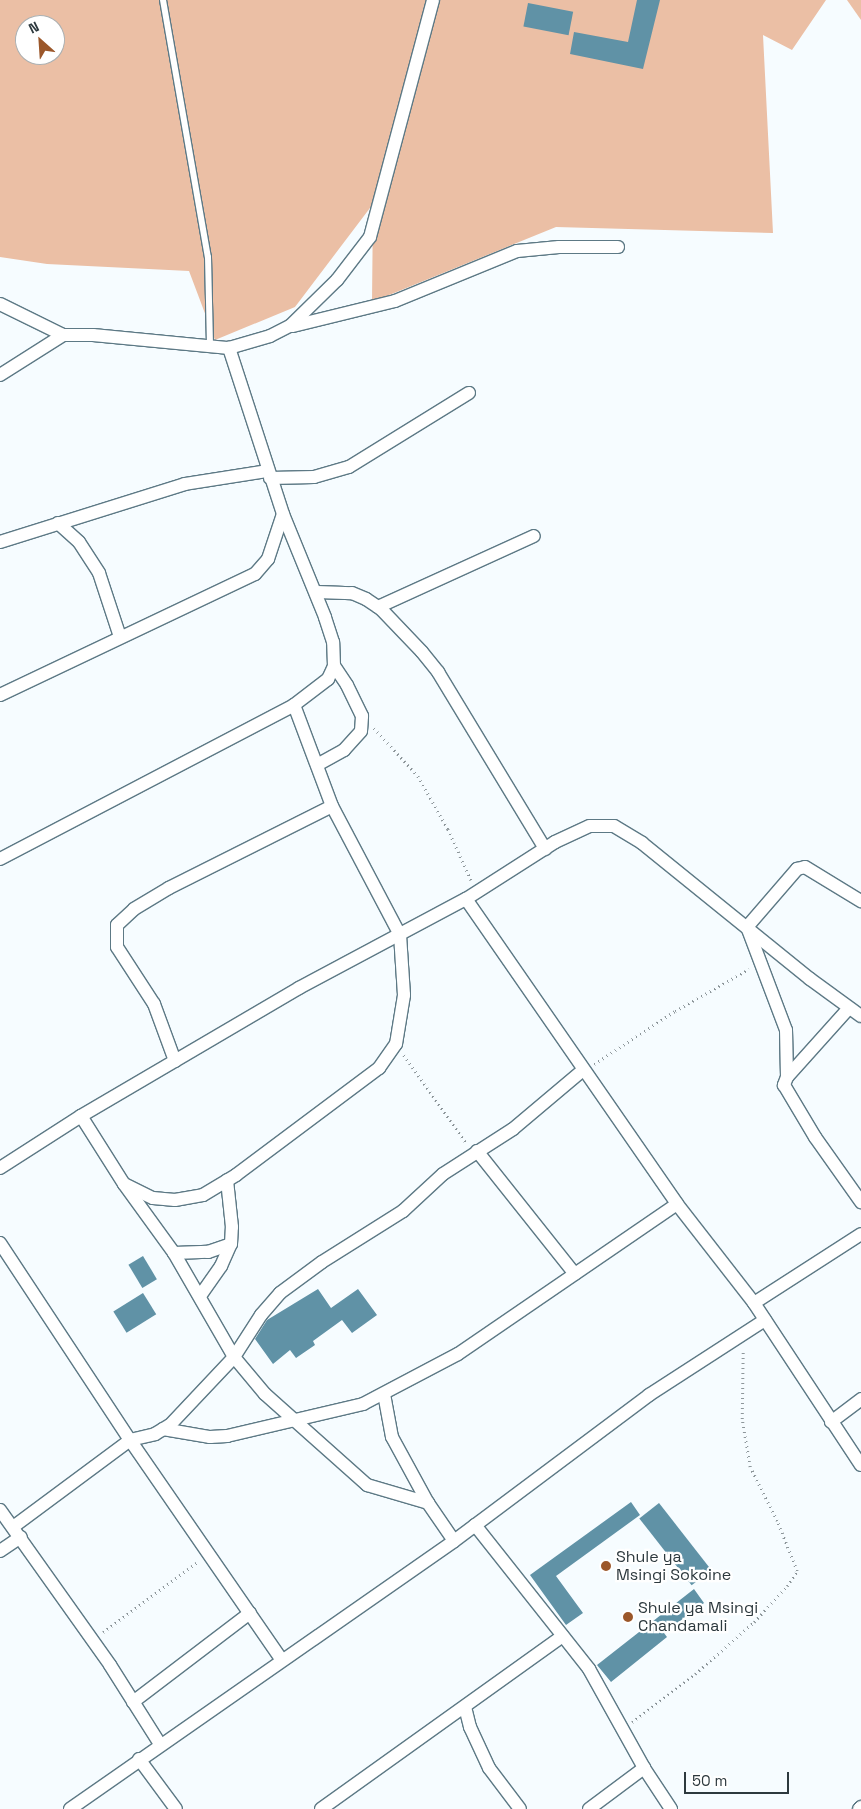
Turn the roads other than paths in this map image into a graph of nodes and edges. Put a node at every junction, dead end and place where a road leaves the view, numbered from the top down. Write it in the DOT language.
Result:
graph roads {
  1 [pos="163,0"];
  2 [pos="433,0"];
  3 [pos="618,247"];
  4 [pos="0,304"];
  5 [pos="290,326"];
  6 [pos="63,335"];
  7 [pos="210,347"];
  8 [pos="229,348"];
  9 [pos="0,375"];
  10 [pos="469,393"];
  11 [pos="269,474"];
  12 [pos="282,514"];
  13 [pos="58,523"];
  14 [pos="534,536"];
  15 [pos="0,542"];
  16 [pos="317,592"];
  17 [pos="378,607"];
  18 [pos="120,637"];
  19 [pos="334,666"];
  20 [pos="0,695"];
  21 [pos="294,705"];
  22 [pos="317,765"];
  23 [pos="332,806"];
  24 [pos="545,849"];
  25 [pos="0,860"];
  26 [pos="471,896"];
  27 [pos="861,901"];
  28 [pos="747,927"];
  29 [pos="400,935"];
  30 [pos="849,1008"];
  31 [pos="861,1016"];
  32 [pos="175,1061"];
  33 [pos="583,1070"];
  34 [pos="788,1077"];
  35 [pos="81,1116"];
  36 [pos="472,1154"];
  37 [pos="0,1168"];
  38 [pos="227,1180"];
  39 [pos="124,1184"];
  40 [pos="861,1202"];
  41 [pos="677,1204"];
  42 [pos="861,1234"];
  43 [pos="0,1243"];
  44 [pos="231,1244"];
  45 [pos="174,1253"];
  46 [pos="4,1258"];
  47 [pos="574,1274"];
  48 [pos="200,1296"];
  49 [pos="754,1303"];
  50 [pos="764,1320"];
  51 [pos="234,1357"];
  52 [pos="384,1394"];
  53 [pos="861,1398"];
  54 [pos="292,1421"];
  55 [pos="831,1422"];
  56 [pos="163,1429"];
  57 [pos="130,1440"];
  58 [pos="861,1465"];
  59 [pos="428,1503"];
  60 [pos="0,1510"];
  61 [pos="475,1524"];
  62 [pos="13,1527"];
  63 [pos="21,1538"];
  64 [pos="454,1541"];
  65 [pos="0,1551"];
  66 [pos="250,1614"];
  67 [pos="563,1636"];
  68 [pos="282,1660"];
  69 [pos="133,1702"];
  70 [pos="465,1707"];
  71 [pos="160,1744"];
  72 [pos="139,1759"];
  73 [pos="644,1768"];
  74 [pos="70,1809"];
  75 [pos="176,1809"];
  76 [pos="321,1809"];
  77 [pos="520,1809"];
  78 [pos="589,1809"];
  79 [pos="671,1809"];
  1 -- 7 [label="lane"];
  2 -- 5 [label="street"];
  3 -- 5 [label="street"];
  4 -- 6 [label="street"];
  5 -- 8 [label="street"];
  6 -- 7 [label="street"];
  6 -- 9 [label="street"];
  7 -- 8 [label="street"];
  8 -- 11 [label="street"];
  10 -- 11 [label="street"];
  11 -- 12 [label="street"];
  11 -- 13 [label="street"];
  12 -- 16 [label="street"];
  12 -- 18 [label="street"];
  13 -- 15 [label="street"];
  13 -- 18 [label="street"];
  14 -- 17 [label="street"];
  16 -- 17 [label="street"];
  16 -- 19 [label="street"];
  17 -- 24 [label="street"];
  18 -- 20 [label="street"];
  19 -- 21 [label="street"];
  19 -- 22 [label="street"];
  21 -- 22 [label="street"];
  21 -- 25 [label="street"];
  22 -- 23 [label="street"];
  23 -- 29 [label="street"];
  23 -- 32 [label="street"];
  24 -- 26 [label="street"];
  24 -- 28 [label="street"];
  26 -- 29 [label="street"];
  26 -- 33 [label="street"];
  27 -- 28 [label="street"];
  28 -- 30 [label="street"];
  28 -- 34 [label="street"];
  29 -- 32 [label="street"];
  29 -- 38 [label="street"];
  30 -- 31 [label="street"];
  30 -- 34 [label="street"];
  32 -- 35 [label="street"];
  33 -- 36 [label="street"];
  33 -- 41 [label="street"];
  34 -- 40 [label="street"];
  35 -- 37 [label="street"];
  35 -- 39 [label="street"];
  36 -- 47 [label="street"];
  36 -- 51 [label="street"];
  38 -- 39 [label="street"];
  38 -- 44 [label="street"];
  39 -- 45 [label="street"];
  41 -- 47 [label="street"];
  41 -- 49 [label="street"];
  42 -- 49 [label="street"];
  43 -- 46 [label="street"];
  44 -- 45 [label="street"];
  44 -- 48 [label="street"];
  45 -- 48 [label="street"];
  46 -- 57 [label="street"];
  47 -- 52 [label="street"];
  48 -- 51 [label="street"];
  49 -- 50 [label="street"];
  50 -- 55 [label="street"];
  50 -- 61 [label="street"];
  51 -- 54 [label="street"];
  51 -- 56 [label="street"];
  52 -- 54 [label="street"];
  52 -- 59 [label="street"];
  53 -- 55 [label="street"];
  54 -- 56 [label="street"];
  54 -- 59 [label="street"];
  55 -- 58 [label="street"];
  56 -- 57 [label="street"];
  57 -- 62 [label="street"];
  57 -- 66 [label="street"];
  59 -- 64 [label="street"];
  60 -- 62 [label="street"];
  61 -- 64 [label="street"];
  61 -- 67 [label="street"];
  62 -- 63 [label="street"];
  63 -- 65 [label="street"];
  63 -- 69 [label="street"];
  64 -- 68 [label="street"];
  66 -- 68 [label="street"];
  66 -- 69 [label="street"];
  67 -- 70 [label="street"];
  67 -- 73 [label="street"];
  68 -- 71 [label="street"];
  69 -- 71 [label="street"];
  70 -- 76 [label="street"];
  70 -- 77 [label="street"];
  71 -- 72 [label="street"];
  72 -- 74 [label="street"];
  72 -- 75 [label="street"];
  73 -- 78 [label="street"];
  73 -- 79 [label="street"];
}
